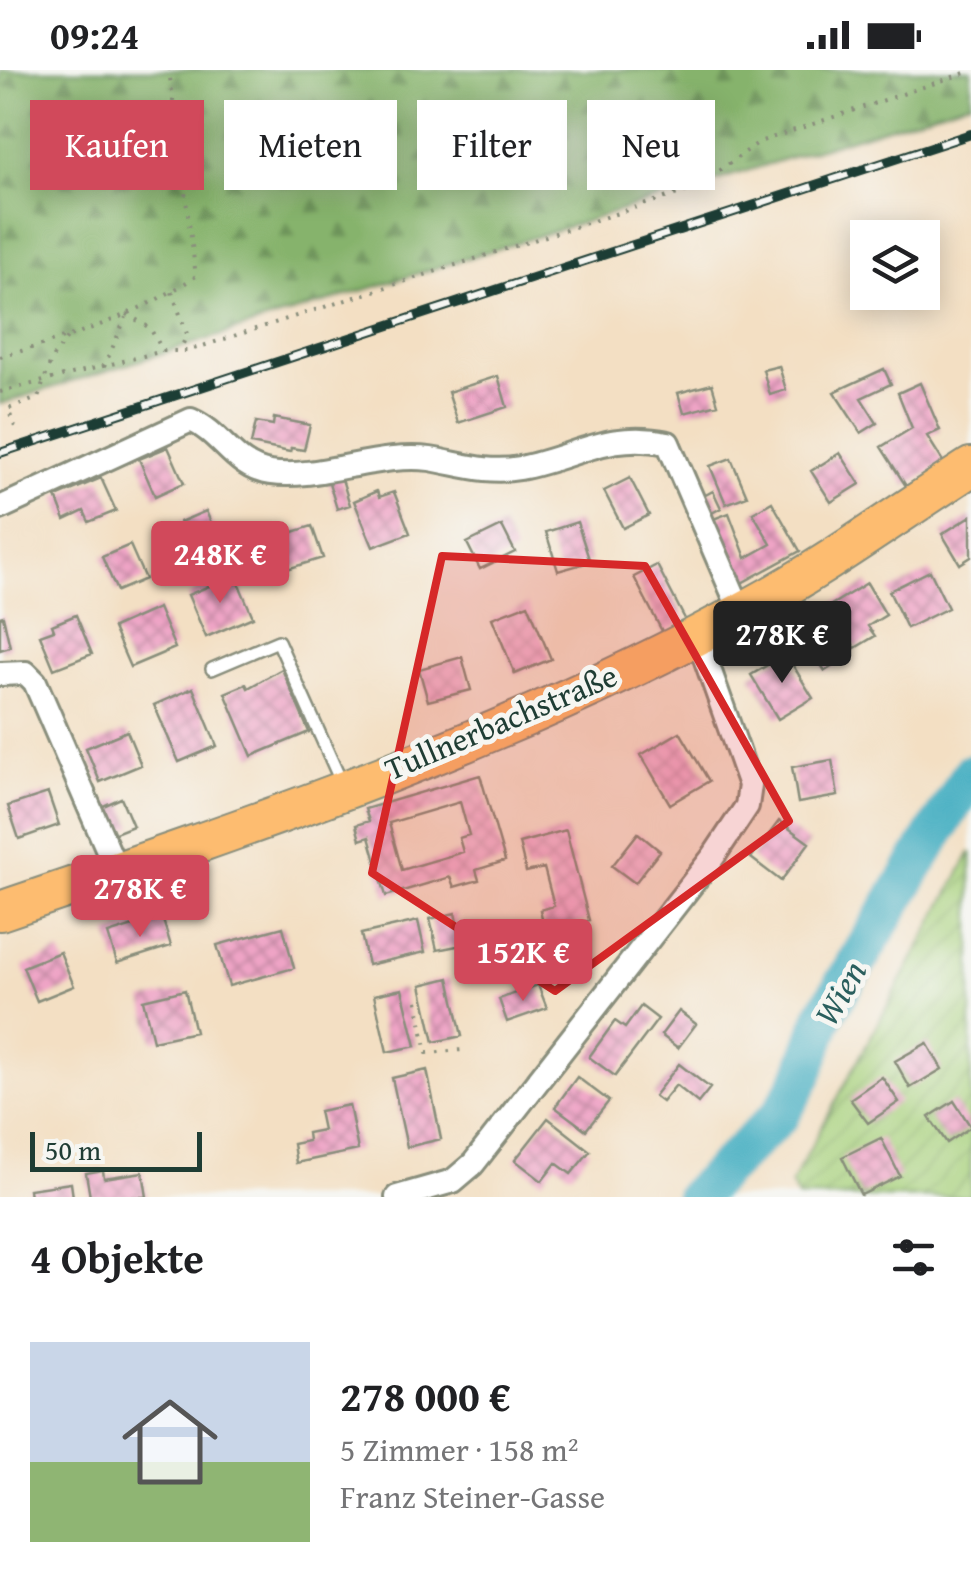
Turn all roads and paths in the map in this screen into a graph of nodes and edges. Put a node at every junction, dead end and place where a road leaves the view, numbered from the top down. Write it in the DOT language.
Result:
graph roads {
  1 [pos="170,70"];
  2 [pos="971,71"];
  3 [pos="172,292"];
  4 [pos="127,314"];
  5 [pos="67,338"];
  6 [pos="163,351"];
  7 [pos="180,351"];
  8 [pos="0,357"];
  9 [pos="104,368"];
  10 [pos="42,381"];
  11 [pos="0,392"];
  12 [pos="15,427"];
  13 [pos="971,467"];
  14 [pos="0,508"];
  15 [pos="740,612"];
  16 [pos="698,635"];
  17 [pos="212,669"];
  18 [pos="0,674"];
  19 [pos="344,788"];
  20 [pos="117,871"];
  21 [pos="0,910"];
  22 [pos="417,1000"];
  23 [pos="462,1050"];
  24 [pos="397,1197"];
  1 -- 3 [label="path"];
  2 -- 7 [label="path"];
  3 -- 4 [label="path"];
  3 -- 7 [label="path"];
  4 -- 5 [label="path"];
  4 -- 6 [label="path"];
  4 -- 9 [label="path"];
  5 -- 8 [label="path"];
  5 -- 10 [label="path"];
  6 -- 7 [label="path"];
  6 -- 9 [label="path"];
  9 -- 10 [label="path"];
  10 -- 11 [label="path"];
  10 -- 12 [label="path"];
  13 -- 15 [label="main road, Tullnerbachstraße"];
  14 -- 15 [label="street"];
  15 -- 16 [label="main road, Tullnerbachstraße"];
  16 -- 19 [label="main road, Tullnerbachstraße"];
  16 -- 24 [label="street"];
  17 -- 19 [label="lane"];
  18 -- 20 [label="street"];
  19 -- 20 [label="main road, Tullnerbachstraße"];
  20 -- 21 [label="main road, Tullnerbachstraße"];
  22 -- 23 [label="path"];
}
